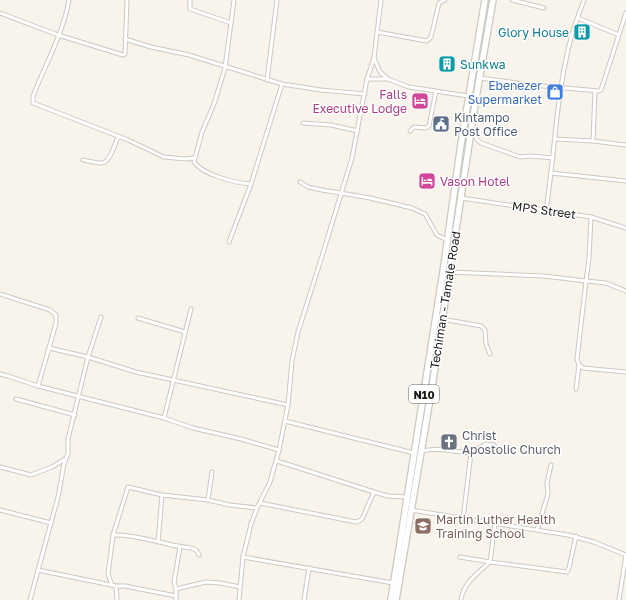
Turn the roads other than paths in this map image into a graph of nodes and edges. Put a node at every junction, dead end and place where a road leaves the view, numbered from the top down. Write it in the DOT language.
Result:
graph roads {
  1 [pos="69,0"];
  2 [pos="127,0"];
  3 [pos="190,0"];
  4 [pos="234,0"];
  5 [pos="277,0"];
  6 [pos="381,0"];
  7 [pos="445,0"];
  8 [pos="485,0"];
  9 [pos="493,0"];
  10 [pos="512,0"];
  11 [pos="584,0"];
  12 [pos="544,8"];
  13 [pos="0,13"];
  14 [pos="626,13"];
  15 [pos="578,18"];
  16 [pos="231,23"];
  17 [pos="377,32"];
  18 [pos="58,35"];
  19 [pos="619,35"];
  20 [pos="125,39"];
  21 [pos="374,58"];
  22 [pos="225,68"];
  23 [pos="480,78"];
  24 [pos="367,79"];
  25 [pos="388,79"];
  26 [pos="267,80"];
  27 [pos="282,84"];
  28 [pos="562,88"];
  29 [pos="436,91"];
  30 [pos="595,91"];
  31 [pos="365,94"];
  32 [pos="468,96"];
  33 [pos="476,98"];
  34 [pos="303,123"];
  35 [pos="472,123"];
  36 [pos="358,131"];
  37 [pos="410,131"];
  38 [pos="118,137"];
  39 [pos="555,139"];
  40 [pos="593,141"];
  41 [pos="626,145"];
  42 [pos="194,158"];
  43 [pos="553,158"];
  44 [pos="83,160"];
  45 [pos="551,173"];
  46 [pos="626,181"];
  47 [pos="300,182"];
  48 [pos="251,184"];
  49 [pos="342,193"];
  50 [pos="460,198"];
  51 [pos="546,210"];
  52 [pos="591,217"];
  53 [pos="626,228"];
  54 [pos="448,240"];
  55 [pos="229,242"];
  56 [pos="449,272"];
  57 [pos="586,281"];
  58 [pos="626,291"];
  59 [pos="0,294"];
  60 [pos="191,309"];
  61 [pos="101,317"];
  62 [pos="138,318"];
  63 [pos="442,319"];
  64 [pos="185,332"];
  65 [pos="49,348"];
  66 [pos="490,354"];
  67 [pos="88,357"];
  68 [pos="579,365"];
  69 [pos="626,372"];
  70 [pos="0,374"];
  71 [pos="174,380"];
  72 [pos="38,386"];
  73 [pos="576,389"];
  74 [pos="79,396"];
  75 [pos="16,400"];
  76 [pos="288,405"];
  77 [pos="75,415"];
  78 [pos="164,418"];
  79 [pos="285,421"];
  80 [pos="494,445"];
  81 [pos="279,450"];
  82 [pos="420,451"];
  83 [pos="414,453"];
  84 [pos="471,453"];
  85 [pos="65,459"];
  86 [pos="277,461"];
  87 [pos="551,465"];
  88 [pos="0,467"];
  89 [pos="212,472"];
  90 [pos="374,492"];
  91 [pos="162,495"];
  92 [pos="407,497"];
  93 [pos="208,500"];
  94 [pos="260,503"];
  95 [pos="257,508"];
  96 [pos="0,510"];
  97 [pos="411,510"];
  98 [pos="464,519"];
  99 [pos="51,523"];
  100 [pos="495,524"];
  101 [pos="537,530"];
  102 [pos="113,535"];
  103 [pos="576,536"];
  104 [pos="158,542"];
  105 [pos="180,547"];
  106 [pos="199,555"];
  107 [pos="626,555"];
  108 [pos="243,557"];
  109 [pos="460,557"];
  110 [pos="490,562"];
  111 [pos="309,568"];
  112 [pos="38,570"];
  113 [pos="392,583"];
  114 [pos="112,585"];
  115 [pos="116,586"];
  116 [pos="240,587"];
  117 [pos="176,589"];
  118 [pos="176,596"];
  119 [pos="30,600"];
  120 [pos="117,600"];
  121 [pos="176,600"];
  122 [pos="239,600"];
  123 [pos="304,600"];
  124 [pos="391,600"];
  125 [pos="396,600"];
  126 [pos="461,600"];
  127 [pos="619,600"];
  1 -- 18 [label="street"];
  2 -- 20 [label="street"];
  3 -- 16 [label="street"];
  4 -- 16 [label="street"];
  5 -- 26 [label="street"];
  6 -- 17 [label="street"];
  7 -- 17 [label="street"];
  8 -- 32 [label="highway, Techiman - Tamale Road / N10"];
  9 -- 23 [label="highway, Techiman - Tamale Road / N10"];
  10 -- 12 [label="street"];
  11 -- 15 [label="street"];
  13 -- 18 [label="street"];
  14 -- 19 [label="street"];
  15 -- 19 [label="street"];
  15 -- 28 [label="street"];
  16 -- 22 [label="street"];
  17 -- 21 [label="street"];
  18 -- 20 [label="street"];
  18 -- 38 [label="street"];
  19 -- 30 [label="street"];
  20 -- 22 [label="street"];
  21 -- 24 [label="street"];
  21 -- 25 [label="street"];
  22 -- 26 [label="street"];
  22 -- 42 [label="street"];
  23 -- 28 [label="street"];
  23 -- 33 [label="highway, Techiman - Tamale Road / N10"];
  24 -- 25 [label="street"];
  24 -- 31 [label="street"];
  25 -- 29 [label="street"];
  26 -- 27 [label="street"];
  27 -- 31 [label="street"];
  27 -- 48 [label="street"];
  28 -- 30 [label="street"];
  28 -- 39 [label="street"];
  29 -- 32 [label="street"];
  29 -- 37 [label="street"];
  30 -- 40 [label="street"];
  31 -- 36 [label="street"];
  32 -- 33 [label="highway"];
  32 -- 54 [label="highway, Techiman - Tamale Road / N10"];
  33 -- 35 [label="highway, Techiman - Tamale Road / N10"];
  34 -- 36 [label="street"];
  35 -- 43 [label="street"];
  35 -- 50 [label="highway, Techiman - Tamale Road / N10"];
  36 -- 49 [label="street"];
  38 -- 42 [label="street"];
  38 -- 44 [label="street"];
  39 -- 40 [label="street"];
  39 -- 43 [label="street"];
  40 -- 41 [label="street"];
  42 -- 48 [label="street"];
  43 -- 45 [label="street"];
  45 -- 46 [label="street"];
  45 -- 51 [label="street"];
  47 -- 49 [label="street"];
  48 -- 55 [label="street"];
  49 -- 54 [label="street"];
  49 -- 76 [label="street"];
  50 -- 51 [label="street, MPS Street"];
  50 -- 56 [label="highway, Techiman - Tamale Road / N10"];
  51 -- 52 [label="street, MPS Street"];
  52 -- 53 [label="street, MPS Street"];
  52 -- 57 [label="street"];
  54 -- 83 [label="highway, Techiman - Tamale Road / N10"];
  56 -- 57 [label="street"];
  56 -- 63 [label="highway, Techiman - Tamale Road / N10"];
  57 -- 58 [label="street"];
  57 -- 68 [label="street"];
  59 -- 65 [label="street"];
  60 -- 64 [label="street"];
  61 -- 67 [label="street"];
  62 -- 64 [label="street"];
  63 -- 66 [label="street"];
  63 -- 82 [label="highway, Techiman - Tamale Road / N10"];
  64 -- 71 [label="street"];
  65 -- 67 [label="street"];
  65 -- 72 [label="street"];
  67 -- 71 [label="street"];
  67 -- 74 [label="street"];
  68 -- 69 [label="street"];
  68 -- 73 [label="street"];
  70 -- 72 [label="street"];
  71 -- 76 [label="street"];
  71 -- 78 [label="street"];
  72 -- 74 [label="street"];
  74 -- 77 [label="street"];
  74 -- 78 [label="street"];
  75 -- 77 [label="street"];
  76 -- 79 [label="street"];
  77 -- 85 [label="street"];
  78 -- 81 [label="street"];
  79 -- 81 [label="street"];
  79 -- 83 [label="street"];
  80 -- 84 [label="street"];
  81 -- 86 [label="street"];
  82 -- 84 [label="street"];
  82 -- 97 [label="highway, Techiman - Tamale Road / N10"];
  83 -- 92 [label="highway, Techiman - Tamale Road / N10"];
  84 -- 98 [label="street"];
  85 -- 88 [label="street"];
  85 -- 99 [label="street"];
  86 -- 90 [label="street"];
  86 -- 94 [label="street"];
  87 -- 101 [label="street"];
  89 -- 93 [label="street"];
  90 -- 92 [label="street"];
  90 -- 94 [label="street"];
  91 -- 93 [label="street"];
  91 -- 102 [label="street"];
  91 -- 104 [label="street"];
  92 -- 113 [label="highway, Techiman - Tamale Road / N10"];
  93 -- 95 [label="street"];
  94 -- 95 [label="street"];
  95 -- 108 [label="street"];
  96 -- 99 [label="street"];
  97 -- 98 [label="street"];
  97 -- 125 [label="highway, Techiman - Tamale Road / N10"];
  98 -- 100 [label="street"];
  99 -- 112 [label="street"];
  100 -- 101 [label="street"];
  100 -- 110 [label="street"];
  101 -- 103 [label="street"];
  102 -- 104 [label="street"];
  102 -- 114 [label="street"];
  103 -- 107 [label="street"];
  103 -- 110 [label="street"];
  104 -- 105 [label="street"];
  105 -- 106 [label="street"];
  105 -- 117 [label="street"];
  107 -- 127 [label="street"];
  108 -- 111 [label="street"];
  108 -- 116 [label="street"];
  109 -- 110 [label="street"];
  110 -- 126 [label="street"];
  111 -- 113 [label="street"];
  111 -- 123 [label="street"];
  112 -- 114 [label="street"];
  112 -- 119 [label="street"];
  113 -- 124 [label="highway, Techiman - Tamale Road / N10"];
  114 -- 115 [label="street"];
  115 -- 118 [label="street"];
  115 -- 120 [label="street"];
  116 -- 117 [label="street"];
  116 -- 122 [label="street"];
  117 -- 118 [label="street"];
  118 -- 121 [label="street"];
}
